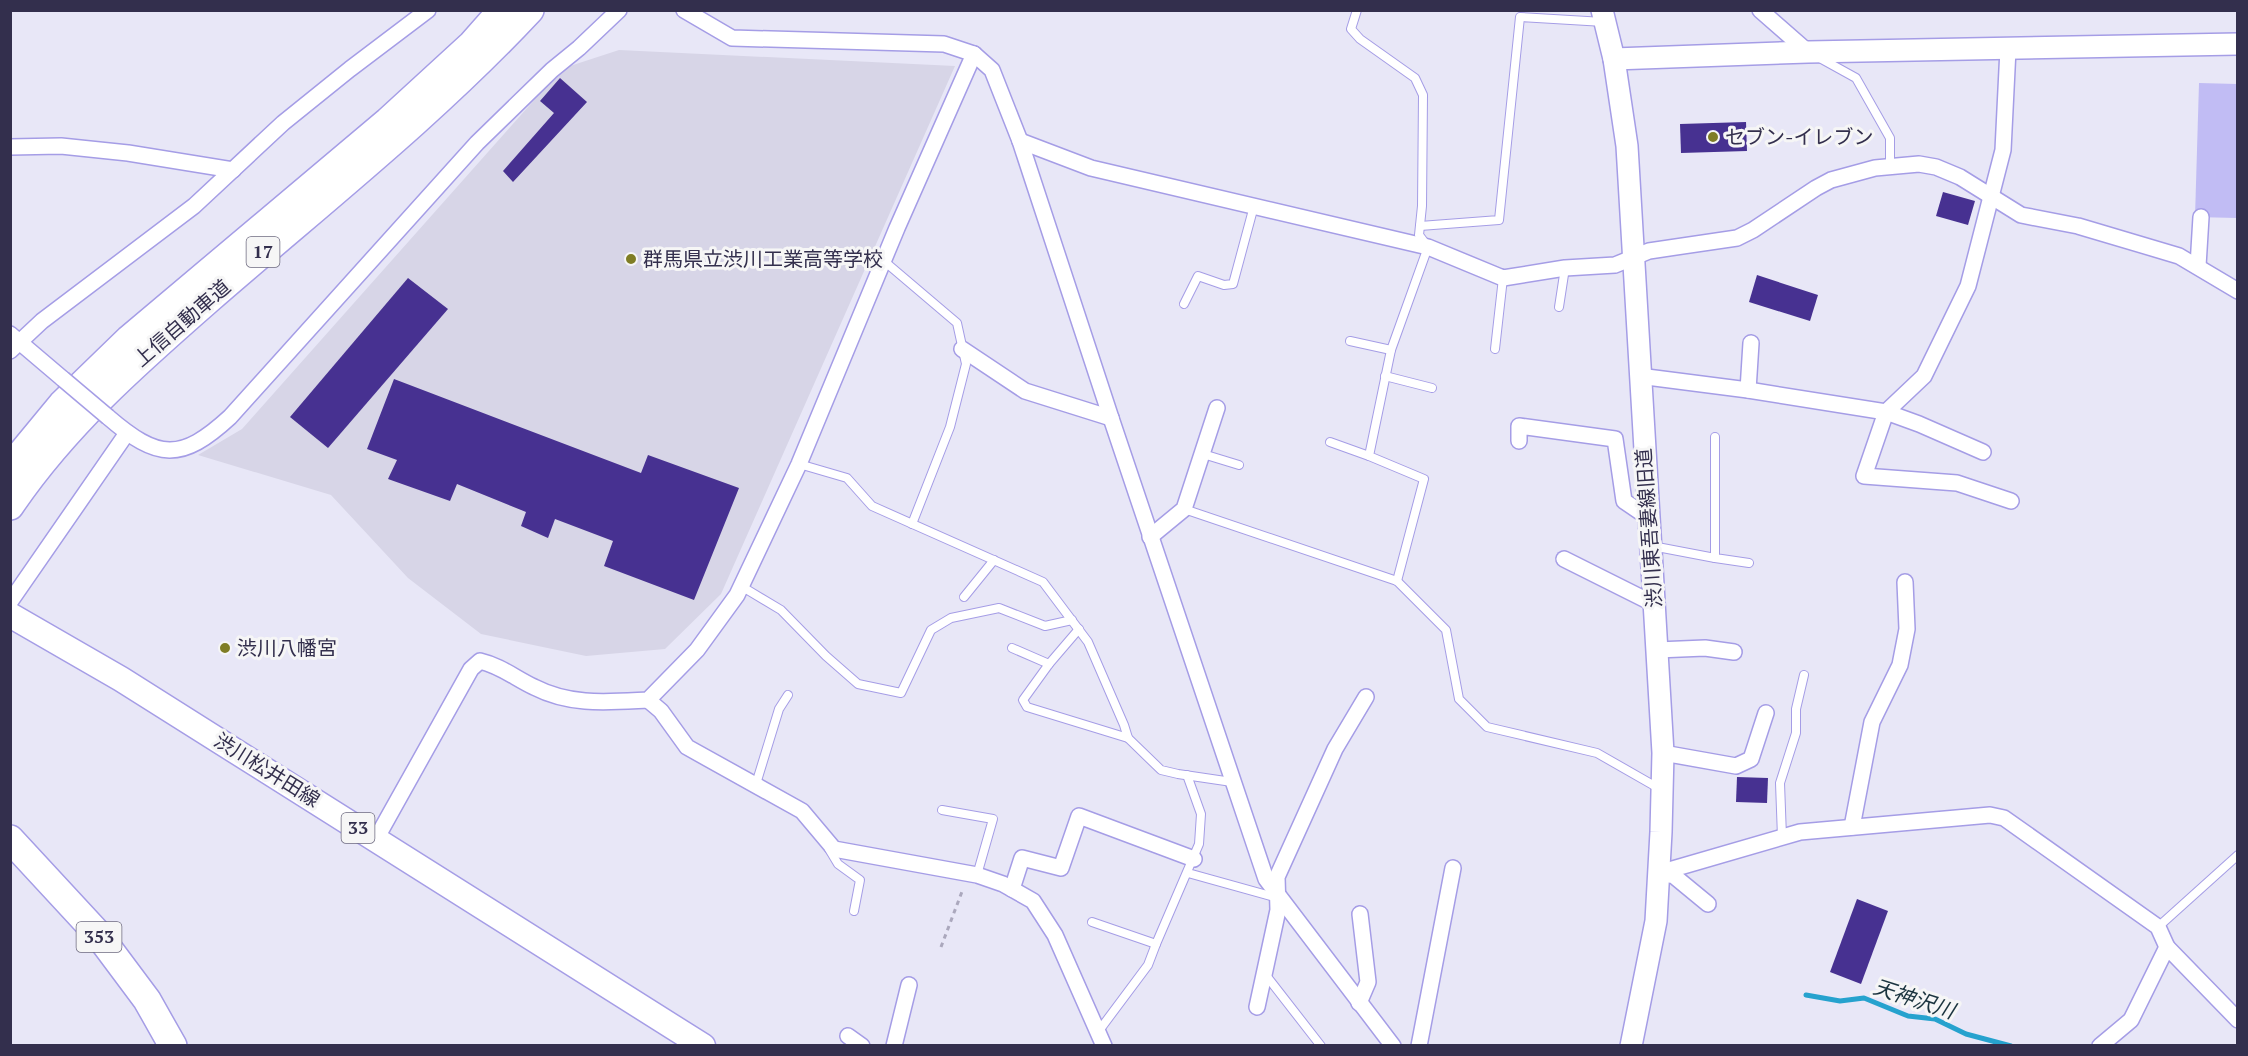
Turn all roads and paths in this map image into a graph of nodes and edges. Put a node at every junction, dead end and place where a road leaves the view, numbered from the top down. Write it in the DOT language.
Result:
graph roads {
  1 [pos="428,10"];
  2 [pos="502,10"];
  3 [pos="530,10"];
  4 [pos="619,10"];
  5 [pos="684,10"];
  6 [pos="1357,10"];
  7 [pos="1760,10"];
  8 [pos="1603,16"];
  9 [pos="2238,44"];
  10 [pos="2008,49"];
  11 [pos="1808,52"];
  12 [pos="974,54"];
  13 [pos="1614,59"];
  14 [pos="1020,141"];
  15 [pos="10,147"];
  16 [pos="1890,166"];
  17 [pos="233,170"];
  18 [pos="1992,197"];
  19 [pos="1254,206"];
  20 [pos="2201,217"];
  21 [pos="1420,226"];
  22 [pos="1428,247"];
  23 [pos="1634,256"];
  24 [pos="884,261"];
  25 [pos="2198,266"];
  26 [pos="1565,268"];
  27 [pos="1503,278"];
  28 [pos="2238,291"];
  29 [pos="1184,304"];
  30 [pos="1559,307"];
  31 [pos="1350,341"];
  32 [pos="14,342"];
  33 [pos="1751,343"];
  34 [pos="962,349"];
  35 [pos="1494,349"];
  36 [pos="1391,350"];
  37 [pos="1385,376"];
  38 [pos="1639,376"];
  39 [pos="1432,388"];
  40 [pos="1748,390"];
  41 [pos="1216,408"];
  42 [pos="1886,412"];
  43 [pos="1110,418"];
  44 [pos="127,433"];
  45 [pos="1714,437"];
  46 [pos="1519,441"];
  47 [pos="1330,442"];
  48 [pos="1983,452"];
  49 [pos="1203,454"];
  50 [pos="1369,456"];
  51 [pos="799,464"];
  52 [pos="1239,465"];
  53 [pos="10,467"];
  54 [pos="2011,501"];
  55 [pos="10,506"];
  56 [pos="1184,509"];
  57 [pos="1649,518"];
  58 [pos="912,524"];
  59 [pos="1150,537"];
  60 [pos="1652,546"];
  61 [pos="1715,558"];
  62 [pos="1564,559"];
  63 [pos="994,560"];
  64 [pos="1749,563"];
  65 [pos="1397,581"];
  66 [pos="1905,582"];
  67 [pos="741,586"];
  68 [pos="964,597"];
  69 [pos="10,602"];
  70 [pos="1654,604"];
  71 [pos="10,615"];
  72 [pos="1072,620"];
  73 [pos="1079,629"];
  74 [pos="1012,648"];
  75 [pos="1657,650"];
  76 [pos="1734,652"];
  77 [pos="1049,664"];
  78 [pos="1804,675"];
  79 [pos="788,695"];
  80 [pos="1366,698"];
  81 [pos="648,700"];
  82 [pos="1766,713"];
  83 [pos="1128,738"];
  84 [pos="1663,753"];
  85 [pos="1187,775"];
  86 [pos="1232,782"];
  87 [pos="756,784"];
  88 [pos="1663,790"];
  89 [pos="942,810"];
  90 [pos="1852,827"];
  91 [pos="819,832"];
  92 [pos="1782,837"];
  93 [pos="10,839"];
  94 [pos="376,839"];
  95 [pos="2238,855"];
  96 [pos="1191,866"];
  97 [pos="1453,868"];
  98 [pos="1659,873"];
  99 [pos="973,874"];
  100 [pos="1012,889"];
  101 [pos="1279,899"];
  102 [pos="1708,904"];
  103 [pos="854,911"];
  104 [pos="1360,914"];
  105 [pos="1092,922"];
  106 [pos="2158,927"];
  107 [pos="1156,944"];
  108 [pos="941,947"];
  109 [pos="2167,947"];
  110 [pos="1265,975"];
  111 [pos="909,985"];
  112 [pos="1359,1003"];
  113 [pos="1257,1007"];
  114 [pos="2238,1020"];
  115 [pos="848,1036"];
  116 [pos="1101,1039"];
  117 [pos="173,1046"];
  118 [pos="703,1046"];
  119 [pos="862,1046"];
  120 [pos="894,1046"];
  121 [pos="1321,1046"];
  122 [pos="1393,1046"];
  123 [pos="1419,1046"];
  124 [pos="1631,1046"];
  125 [pos="2100,1046"];
  1 -- 17 [label="street"];
  2 -- 53 [label="highway, 上信自動車道 / 17"];
  3 -- 55 [label="highway, 上信自動車道 / 17"];
  4 -- 44 [label="street"];
  5 -- 12 [label="street"];
  6 -- 21 [label="lane"];
  7 -- 11 [label="street"];
  8 -- 13 [label="street, 渋川東吾妻線旧道"];
  8 -- 21 [label="lane"];
  9 -- 10 [label="street"];
  10 -- 11 [label="street"];
  10 -- 18 [label="street"];
  11 -- 13 [label="street"];
  11 -- 16 [label="lane"];
  12 -- 14 [label="street"];
  12 -- 24 [label="street"];
  13 -- 23 [label="street, 渋川東吾妻線旧道"];
  14 -- 19 [label="street"];
  14 -- 43 [label="street"];
  15 -- 17 [label="street"];
  16 -- 18 [label="street"];
  16 -- 23 [label="street"];
  17 -- 32 [label="street"];
  18 -- 25 [label="street"];
  18 -- 42 [label="street"];
  19 -- 22 [label="street"];
  19 -- 29 [label="lane"];
  20 -- 25 [label="street"];
  21 -- 22 [label="lane"];
  22 -- 27 [label="street"];
  22 -- 36 [label="lane"];
  23 -- 26 [label="street"];
  23 -- 38 [label="street, 渋川東吾妻線旧道"];
  24 -- 34 [label="lane"];
  24 -- 51 [label="street"];
  25 -- 28 [label="street"];
  26 -- 27 [label="street"];
  26 -- 30 [label="lane"];
  27 -- 35 [label="lane"];
  31 -- 36 [label="lane"];
  32 -- 44 [label="street, bridge"];
  33 -- 40 [label="street"];
  34 -- 43 [label="street"];
  34 -- 58 [label="lane"];
  36 -- 37 [label="lane"];
  37 -- 39 [label="lane"];
  37 -- 50 [label="lane"];
  38 -- 40 [label="street"];
  38 -- 57 [label="street, 渋川東吾妻線旧道"];
  40 -- 42 [label="street"];
  41 -- 49 [label="street"];
  42 -- 48 [label="street"];
  42 -- 54 [label="street"];
  43 -- 59 [label="street"];
  44 -- 69 [label="street"];
  45 -- 61 [label="lane"];
  46 -- 57 [label="street"];
  47 -- 50 [label="lane"];
  49 -- 52 [label="lane"];
  49 -- 56 [label="street"];
  50 -- 65 [label="lane"];
  51 -- 58 [label="lane"];
  51 -- 67 [label="street"];
  56 -- 59 [label="street"];
  56 -- 65 [label="lane"];
  57 -- 60 [label="street, 渋川東吾妻線旧道"];
  58 -- 63 [label="lane"];
  59 -- 86 [label="street"];
  60 -- 61 [label="lane"];
  60 -- 70 [label="street, 渋川東吾妻線旧道"];
  61 -- 64 [label="lane"];
  62 -- 70 [label="street"];
  63 -- 68 [label="lane"];
  63 -- 72 [label="lane"];
  65 -- 88 [label="lane"];
  66 -- 90 [label="street"];
  67 -- 72 [label="lane"];
  67 -- 81 [label="street"];
  70 -- 75 [label="street, 渋川東吾妻線旧道"];
  71 -- 94 [label="main road, 渋川松井田線 / 33"];
  72 -- 73 [label="lane"];
  73 -- 77 [label="lane"];
  73 -- 83 [label="lane"];
  74 -- 77 [label="lane"];
  75 -- 76 [label="street"];
  75 -- 84 [label="street, 渋川東吾妻線旧道"];
  77 -- 83 [label="lane"];
  78 -- 92 [label="lane"];
  79 -- 87 [label="lane"];
  80 -- 101 [label="street"];
  81 -- 87 [label="street"];
  81 -- 94 [label="street"];
  82 -- 84 [label="street"];
  83 -- 85 [label="lane"];
  84 -- 88 [label="street, 渋川東吾妻線旧道"];
  85 -- 86 [label="lane"];
  85 -- 96 [label="lane"];
  86 -- 101 [label="street"];
  87 -- 91 [label="street"];
  88 -- 98 [label="street, 渋川東吾妻線旧道"];
  89 -- 99 [label="lane"];
  90 -- 92 [label="street"];
  90 -- 106 [label="street"];
  91 -- 99 [label="street"];
  91 -- 103 [label="lane"];
  92 -- 98 [label="street"];
  93 -- 117 [label="highway, 353"];
  94 -- 118 [label="main road, 渋川松井田線 / 33"];
  95 -- 106 [label="lane"];
  96 -- 100 [label="street"];
  96 -- 101 [label="lane"];
  96 -- 107 [label="lane"];
  97 -- 123 [label="street"];
  98 -- 102 [label="street"];
  98 -- 124 [label="street, 渋川東吾妻線旧道"];
  99 -- 100 [label="street"];
  99 -- 108 [label="path"];
  100 -- 116 [label="street"];
  101 -- 110 [label="street"];
  101 -- 112 [label="street"];
  104 -- 112 [label="street"];
  105 -- 107 [label="lane"];
  106 -- 109 [label="street"];
  107 -- 116 [label="lane"];
  109 -- 114 [label="street"];
  109 -- 125 [label="street"];
  110 -- 113 [label="street"];
  110 -- 121 [label="lane"];
  111 -- 120 [label="street"];
  112 -- 122 [label="street"];
  115 -- 119 [label="street"];
}
